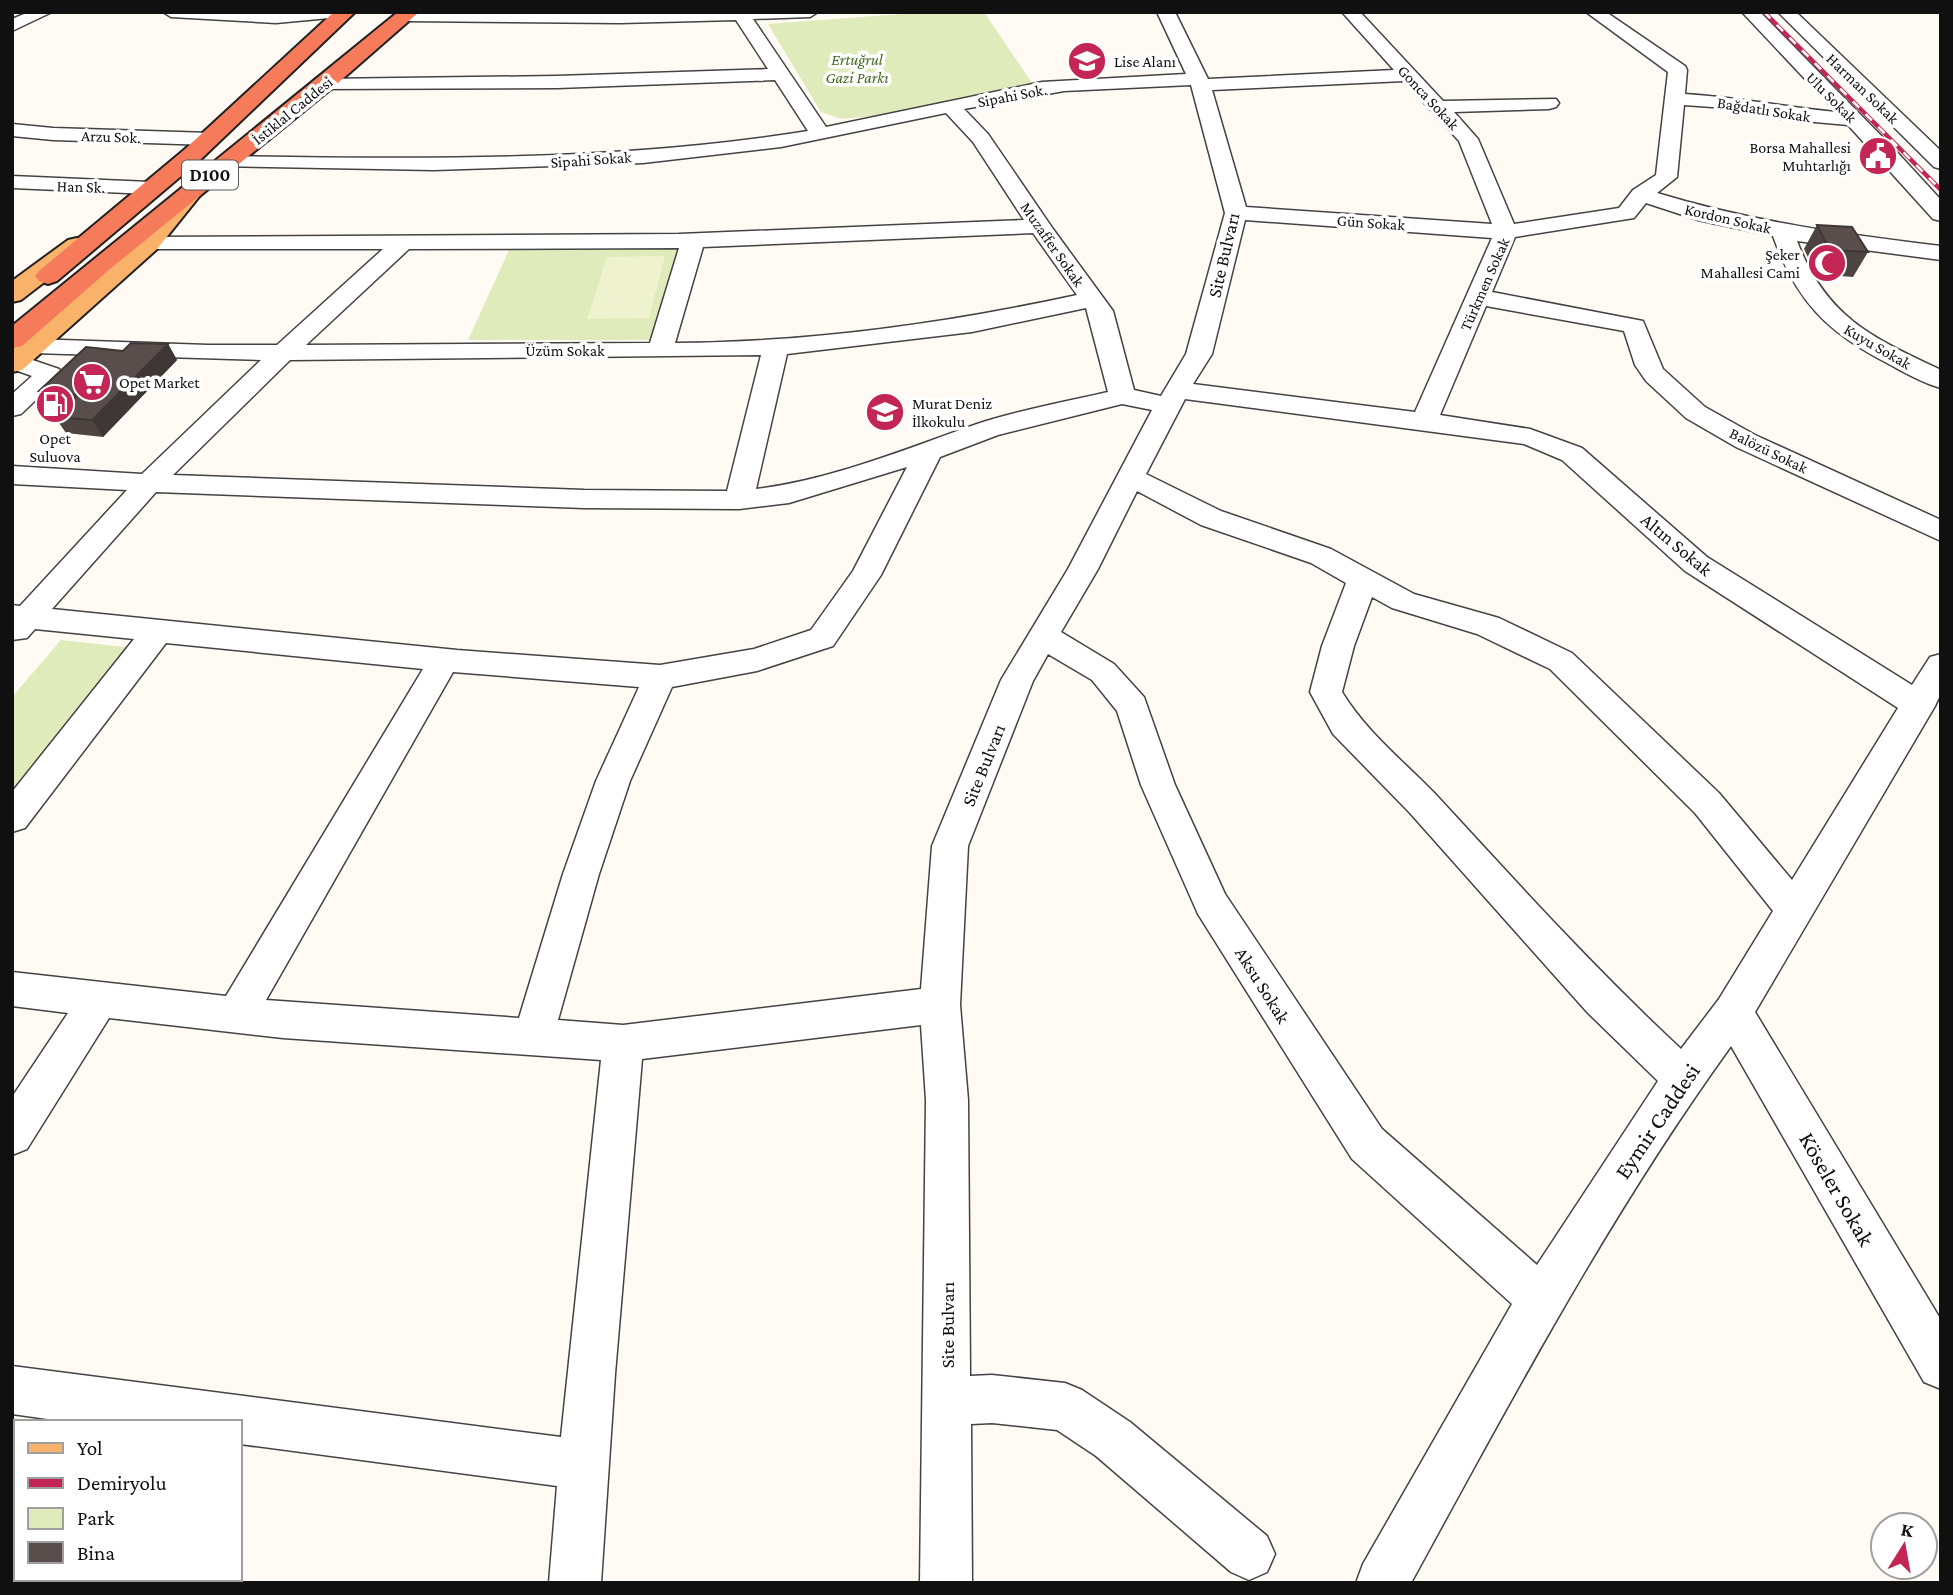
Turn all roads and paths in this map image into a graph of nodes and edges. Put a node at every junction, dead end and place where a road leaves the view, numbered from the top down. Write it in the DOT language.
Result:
graph roads {
  1 [pos="44,12"];
  2 [pos="171,12"];
  3 [pos="810,12"];
  4 [pos="1166,12"];
  5 [pos="1350,12"];
  6 [pos="1594,12"];
  7 [pos="1750,12"];
  8 [pos="1786,12"];
  9 [pos="343,13"];
  10 [pos="408,14"];
  11 [pos="742,16"];
  12 [pos="12,26"];
  13 [pos="781,74"];
  14 [pos="1409,75"];
  15 [pos="1200,82"];
  16 [pos="324,85"];
  17 [pos="1675,99"];
  18 [pos="1549,103"];
  19 [pos="951,107"];
  20 [pos="1439,107"];
  21 [pos="1853,119"];
  22 [pos="12,130"];
  23 [pos="820,134"];
  24 [pos="210,139"];
  25 [pos="226,162"];
  26 [pos="1941,163"];
  27 [pos="12,182"];
  28 [pos="150,188"];
  29 [pos="194,188"];
  30 [pos="1641,195"];
  31 [pos="1236,213"];
  32 [pos="1941,214"];
  33 [pos="1040,226"];
  34 [pos="99,229"];
  35 [pos="1782,231"];
  36 [pos="1506,232"];
  37 [pos="693,241"];
  38 [pos="403,243"];
  39 [pos="148,244"];
  40 [pos="1941,253"];
  41 [pos="12,294"];
  42 [pos="1478,297"];
  43 [pos="1093,299"];
  44 [pos="12,308"];
  45 [pos="776,347"];
  46 [pos="660,350"];
  47 [pos="18,353"];
  48 [pos="283,353"];
  49 [pos="1941,380"];
  50 [pos="1122,396"];
  51 [pos="1172,398"];
  52 [pos="12,408"];
  53 [pos="1424,421"];
  54 [pos="929,451"];
  55 [pos="12,475"];
  56 [pos="1131,477"];
  57 [pos="149,483"];
  58 [pos="739,500"];
  59 [pos="1941,532"];
  60 [pos="1363,579"];
  61 [pos="17,623"];
  62 [pos="158,631"];
  63 [pos="1044,636"];
  64 [pos="445,659"];
  65 [pos="1941,665"];
  66 [pos="660,677"];
  67 [pos="1919,706"];
  68 [pos="12,818"];
  69 [pos="1796,911"];
  70 [pos="12,989"];
  71 [pos="100,999"];
  72 [pos="940,1005"];
  73 [pos="1733,1012"];
  74 [pos="237,1014"];
  75 [pos="533,1037"];
  76 [pos="623,1043"];
  77 [pos="1684,1078"];
  78 [pos="12,1135"];
  79 [pos="1541,1298"];
  80 [pos="1941,1365"];
  81 [pos="12,1390"];
  82 [pos="947,1401"];
  83 [pos="241,1420"];
  84 [pos="242,1420"];
  85 [pos="584,1465"];
  86 [pos="1249,1554"];
  87 [pos="575,1583"];
  88 [pos="946,1583"];
  89 [pos="1382,1583"];
  1 -- 12 [label="street"];
  2 -- 9 [label="street"];
  3 -- 11 [label="street"];
  4 -- 15 [label="street, Site Bulvarı"];
  5 -- 14 [label="street, Gonca Sokak"];
  6 -- 17 [label="street, Türkmen Sokak"];
  7 -- 21 [label="street, Ulu Sokak"];
  8 -- 26 [label="street, Harman Sokak"];
  9 -- 10 [label="highway"];
  9 -- 24 [label="highway, İstiklal Caddesi / D100"];
  10 -- 11 [label="street"];
  10 -- 16 [label="highway, İstiklal Caddesi / D100"];
  11 -- 13 [label="street"];
  13 -- 16 [label="street"];
  13 -- 23 [label="street"];
  14 -- 15 [label="street, Sipahi Sok."];
  14 -- 20 [label="street, Gonca Sokak"];
  15 -- 19 [label="street, Sipahi Sok."];
  15 -- 31 [label="street, Site Bulvarı"];
  16 -- 25 [label="highway, İstiklal Caddesi / D100"];
  17 -- 21 [label="street, Bağdatlı Sokak"];
  17 -- 30 [label="street, Türkmen Sokak"];
  18 -- 20 [label="street"];
  19 -- 23 [label="street, Sipahi Sokak"];
  19 -- 33 [label="street, Muzaffer Sokak"];
  20 -- 36 [label="street, Gonca Sokak"];
  21 -- 32 [label="street, Ulu Sokak"];
  22 -- 24 [label="street, Arzu Sok."];
  23 -- 25 [label="street, Sipahi Sokak"];
  24 -- 28 [label="highway, İstiklal Caddesi / D100"];
  25 -- 29 [label="highway, İstiklal Caddesi / D100"];
  27 -- 28 [label="street, Han Sk."];
  28 -- 34 [label="highway, İstiklal Caddesi / D100"];
  29 -- 39 [label="main road"];
  29 -- 47 [label="highway, İstiklal Caddesi / D100"];
  30 -- 35 [label="street, Kordon Sokak"];
  30 -- 36 [label="street, Türkmen Sokak"];
  31 -- 36 [label="street, Gün Sokak"];
  31 -- 51 [label="street, Site Bulvarı"];
  33 -- 37 [label="street"];
  33 -- 43 [label="street, Muzaffer Sokak"];
  34 -- 41 [label="main road"];
  34 -- 44 [label="highway, İstiklal Caddesi / D100"];
  35 -- 40 [label="street, Kordon Sokak"];
  35 -- 49 [label="street, Kuyu Sokak"];
  36 -- 42 [label="street, Türkmen Sokak"];
  37 -- 38 [label="street"];
  37 -- 46 [label="street"];
  38 -- 39 [label="street"];
  38 -- 48 [label="street"];
  39 -- 47 [label="main road"];
  42 -- 53 [label="street, Türkmen Sokak"];
  42 -- 59 [label="street, Balözü Sokak"];
  43 -- 45 [label="street, Üzüm Sokak"];
  43 -- 50 [label="street, Muzaffer Sokak"];
  45 -- 46 [label="street, Üzüm Sokak"];
  45 -- 58 [label="street"];
  46 -- 48 [label="street, Üzüm Sokak"];
  47 -- 48 [label="street, Üzüm Sokak"];
  47 -- 52 [label="street"];
  48 -- 57 [label="street"];
  50 -- 51 [label="street"];
  50 -- 54 [label="street"];
  51 -- 53 [label="street"];
  51 -- 56 [label="street, Site Bulvarı"];
  53 -- 67 [label="street, Altın Sokak"];
  54 -- 58 [label="street"];
  54 -- 66 [label="street"];
  55 -- 57 [label="street"];
  56 -- 60 [label="street"];
  56 -- 63 [label="street, Site Bulvarı"];
  57 -- 58 [label="street"];
  57 -- 61 [label="street"];
  60 -- 69 [label="street"];
  60 -- 77 [label="street"];
  61 -- 62 [label="street"];
  62 -- 64 [label="street"];
  62 -- 68 [label="street"];
  63 -- 72 [label="street, Site Bulvarı"];
  63 -- 79 [label="street, Aksu Sokak"];
  64 -- 66 [label="street"];
  64 -- 74 [label="street"];
  65 -- 67 [label="street, Eymir Caddesi"];
  66 -- 75 [label="street"];
  67 -- 69 [label="street, Eymir Caddesi"];
  69 -- 73 [label="street, Eymir Caddesi"];
  70 -- 71 [label="street"];
  71 -- 74 [label="street"];
  71 -- 78 [label="street"];
  72 -- 76 [label="street"];
  72 -- 82 [label="street, Site Bulvarı"];
  73 -- 77 [label="street, Eymir Caddesi"];
  73 -- 80 [label="street, Köseler Sokak"];
  74 -- 75 [label="street"];
  75 -- 76 [label="street"];
  76 -- 85 [label="street"];
  77 -- 79 [label="street, Eymir Caddesi"];
  79 -- 89 [label="street, Eymir Caddesi"];
  81 -- 83 [label="street"];
  82 -- 86 [label="street"];
  82 -- 88 [label="street, Site Bulvarı"];
  84 -- 85 [label="street"];
  85 -- 87 [label="street"];
}
